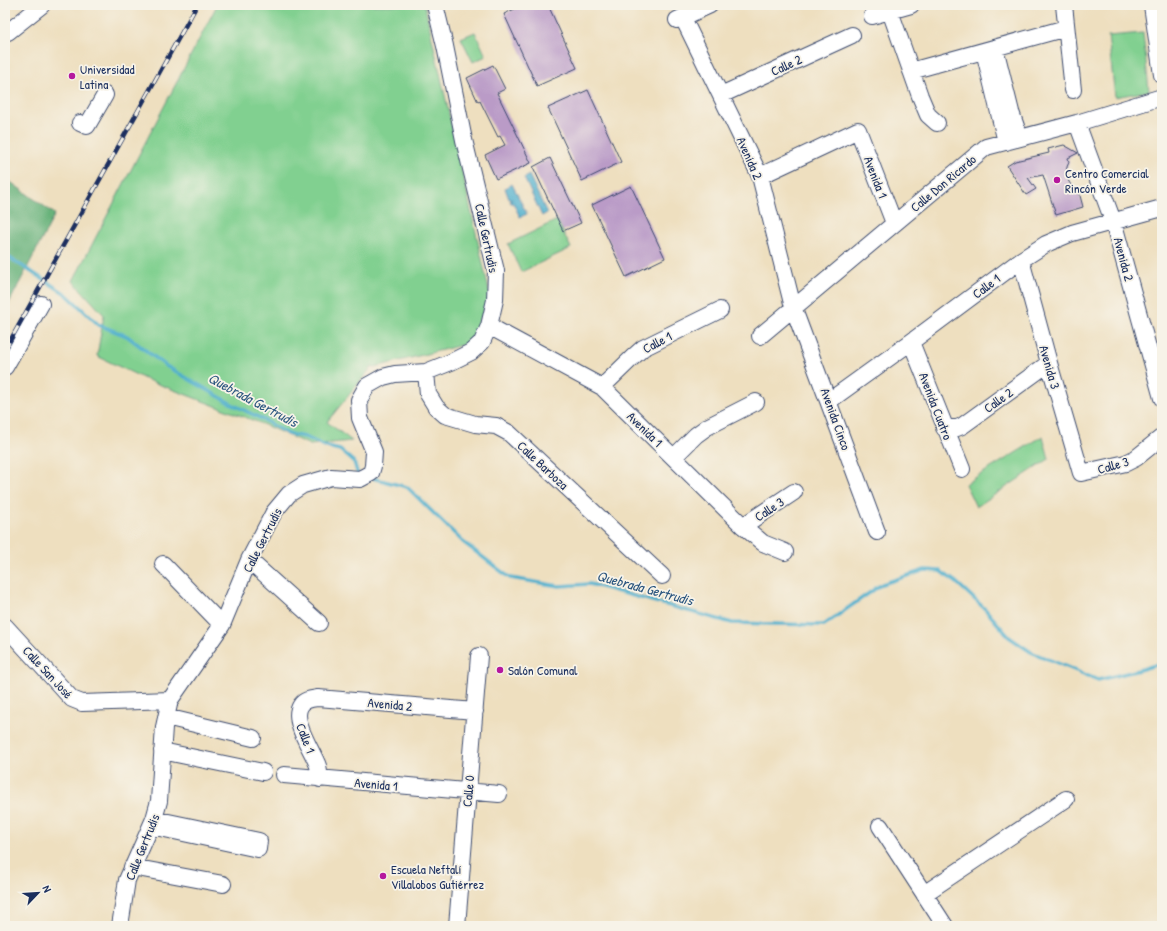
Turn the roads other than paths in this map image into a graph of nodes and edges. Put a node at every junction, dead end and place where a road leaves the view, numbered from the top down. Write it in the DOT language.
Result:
graph roads {
  1 [pos="42,5"];
  2 [pos="435,5"];
  3 [pos="710,5"];
  4 [pos="911,5"];
  5 [pos="1064,5"];
  6 [pos="1152,5"];
  7 [pos="890,11"];
  8 [pos="872,16"];
  9 [pos="1066,28"];
  10 [pos="8,32"];
  11 [pos="852,35"];
  12 [pos="990,49"];
  13 [pos="911,71"];
  14 [pos="1162,75"];
  15 [pos="1073,90"];
  16 [pos="106,95"];
  17 [pos="721,95"];
  18 [pos="1162,97"];
  19 [pos="80,123"];
  20 [pos="937,123"];
  21 [pos="1077,123"];
  22 [pos="1013,140"];
  23 [pos="760,176"];
  24 [pos="1162,208"];
  25 [pos="1113,221"];
  26 [pos="894,223"];
  27 [pos="1022,260"];
  28 [pos="41,304"];
  29 [pos="793,307"];
  30 [pos="720,310"];
  31 [pos="489,326"];
  32 [pos="760,336"];
  33 [pos="911,342"];
  34 [pos="1049,363"];
  35 [pos="5,368"];
  36 [pos="426,372"];
  37 [pos="602,387"];
  38 [pos="1162,398"];
  39 [pos="829,401"];
  40 [pos="756,402"];
  41 [pos="944,428"];
  42 [pos="1162,437"];
  43 [pos="674,457"];
  44 [pos="962,470"];
  45 [pos="1082,473"];
  46 [pos="794,492"];
  47 [pos="743,526"];
  48 [pos="877,532"];
  49 [pos="785,552"];
  50 [pos="249,560"];
  51 [pos="163,564"];
  52 [pos="662,576"];
  53 [pos="319,623"];
  54 [pos="222,625"];
  55 [pos="5,626"];
  56 [pos="479,656"];
  57 [pos="170,700"];
  58 [pos="307,700"];
  59 [pos="474,711"];
  60 [pos="166,717"];
  61 [pos="253,738"];
  62 [pos="162,751"];
  63 [pos="263,772"];
  64 [pos="284,775"];
  65 [pos="320,779"];
  66 [pos="468,792"];
  67 [pos="499,794"];
  68 [pos="1066,799"];
  69 [pos="153,822"];
  70 [pos="880,826"];
  71 [pos="132,867"];
  72 [pos="223,884"];
  73 [pos="924,894"];
  74 [pos="120,926"];
  75 [pos="457,926"];
  76 [pos="945,926"];
  1 -- 10 [label="street"];
  2 -- 31 [label="street, Calle Gertrudis"];
  3 -- 17 [label="street, Avenida 2"];
  4 -- 7 [label="street"];
  5 -- 9 [label="street"];
  6 -- 14 [label="street"];
  7 -- 8 [label="street"];
  7 -- 13 [label="street"];
  9 -- 12 [label="street"];
  9 -- 15 [label="street"];
  11 -- 17 [label="street, Calle 2"];
  12 -- 13 [label="street"];
  12 -- 22 [label="street"];
  13 -- 20 [label="street"];
  16 -- 19 [label="street"];
  17 -- 23 [label="street, Avenida 2"];
  18 -- 21 [label="street, Calle Don Ricardo"];
  21 -- 22 [label="street, Calle Don Ricardo"];
  21 -- 25 [label="street, Avenida 2"];
  22 -- 26 [label="street, Calle Don Ricardo"];
  23 -- 26 [label="street, Avenida 1"];
  23 -- 29 [label="street, Avenida 2"];
  24 -- 25 [label="street, Calle 1"];
  25 -- 27 [label="street, Calle 1"];
  25 -- 38 [label="street, Avenida 2"];
  26 -- 29 [label="street, Calle Don Ricardo"];
  27 -- 33 [label="street, Calle 1"];
  27 -- 34 [label="street, Avenida 3"];
  28 -- 35 [label="street"];
  29 -- 32 [label="street, Calle Don Ricardo"];
  29 -- 39 [label="street, Avenida Cinco"];
  30 -- 37 [label="street, Calle 1"];
  31 -- 36 [label="street, Calle Gertrudis"];
  31 -- 37 [label="street, Avenida 1"];
  33 -- 39 [label="street, Calle 1"];
  33 -- 41 [label="street, Avenida Cuatro"];
  34 -- 41 [label="street, Calle 2"];
  34 -- 45 [label="street, Avenida 3"];
  36 -- 50 [label="street, Calle Gertrudis"];
  36 -- 52 [label="street, Calle Barboza"];
  37 -- 43 [label="street, Avenida 1"];
  39 -- 48 [label="street, Avenida Cinco"];
  40 -- 43 [label="street"];
  41 -- 44 [label="street, Avenida Cuatro"];
  42 -- 45 [label="street, Calle 3"];
  43 -- 47 [label="street, Avenida 1"];
  46 -- 47 [label="street, Calle 3"];
  47 -- 49 [label="street, Avenida 1"];
  50 -- 53 [label="street"];
  50 -- 54 [label="street, Calle Gertrudis"];
  51 -- 54 [label="street"];
  54 -- 57 [label="street, Calle Gertrudis"];
  55 -- 57 [label="street, Calle San José"];
  56 -- 59 [label="street, Calle 0"];
  57 -- 60 [label="street, Calle Gertrudis"];
  58 -- 59 [label="street, Avenida 2"];
  58 -- 65 [label="street, Calle 1"];
  59 -- 66 [label="street, Calle 0"];
  60 -- 61 [label="street"];
  60 -- 62 [label="street, Calle Gertrudis"];
  62 -- 63 [label="street"];
  62 -- 69 [label="street, Calle Gertrudis"];
  64 -- 65 [label="street, Avenida 1"];
  65 -- 66 [label="street, Avenida 1"];
  66 -- 67 [label="street, Avenida 1"];
  66 -- 75 [label="street, Calle 0"];
  68 -- 73 [label="street"];
  69 -- 69 [label="street"];
  69 -- 71 [label="street, Calle Gertrudis"];
  70 -- 73 [label="street"];
  71 -- 72 [label="street"];
  71 -- 74 [label="street, Calle Gertrudis"];
  73 -- 76 [label="street"];
}
